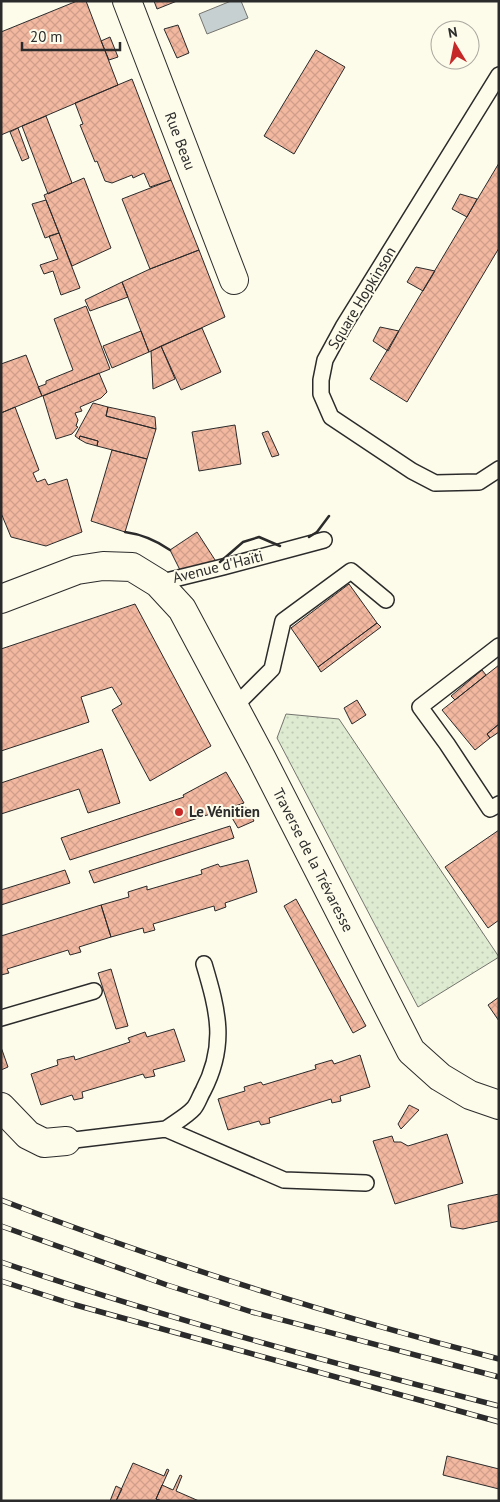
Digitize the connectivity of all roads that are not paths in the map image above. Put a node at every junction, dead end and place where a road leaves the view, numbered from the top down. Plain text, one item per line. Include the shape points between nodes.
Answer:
1 (127, 1) edge
2 (499, 75) edge
3 (234, 280) dead end
4 (499, 469) edge
5 (324, 540) dead end
6 (158, 583) junction
7 (4, 591) edge
8 (386, 600) dead end
9 (499, 646) edge
10 (234, 707) junction
11 (499, 804) edge
12 (204, 964) dead end
13 (94, 991) dead end
14 (1, 1018) edge
15 (499, 1105) edge
16 (1, 1107) edge
17 (166, 1129) junction
18 (66, 1142) joint
19 (366, 1183) dead end

1 - 3 street, Rue Beau
2 - 4 lane, Square Hopkinson via 343,327 325,360 321,387 331,417 435,483 479,482
5 - 6 lane, Avenue d'Haïti
6 - 7 street, Avenue d'Haïti via 132,567 103,566
6 - 10 street, Traverse de la Trévaresse via 182,609
8 - 10 lane via 351,571 283,621 272,669
9 - 11 lane via 420,707 490,809
10 - 15 street, Traverse de la Trévaresse via 411,1051 440,1077 470,1095
12 - 17 lane via 219,1033 216,1056 211,1076 194,1108
13 - 14 lane
16 - 18 street via 28,1136 44,1143
17 - 18 lane
17 - 19 lane via 284,1180

